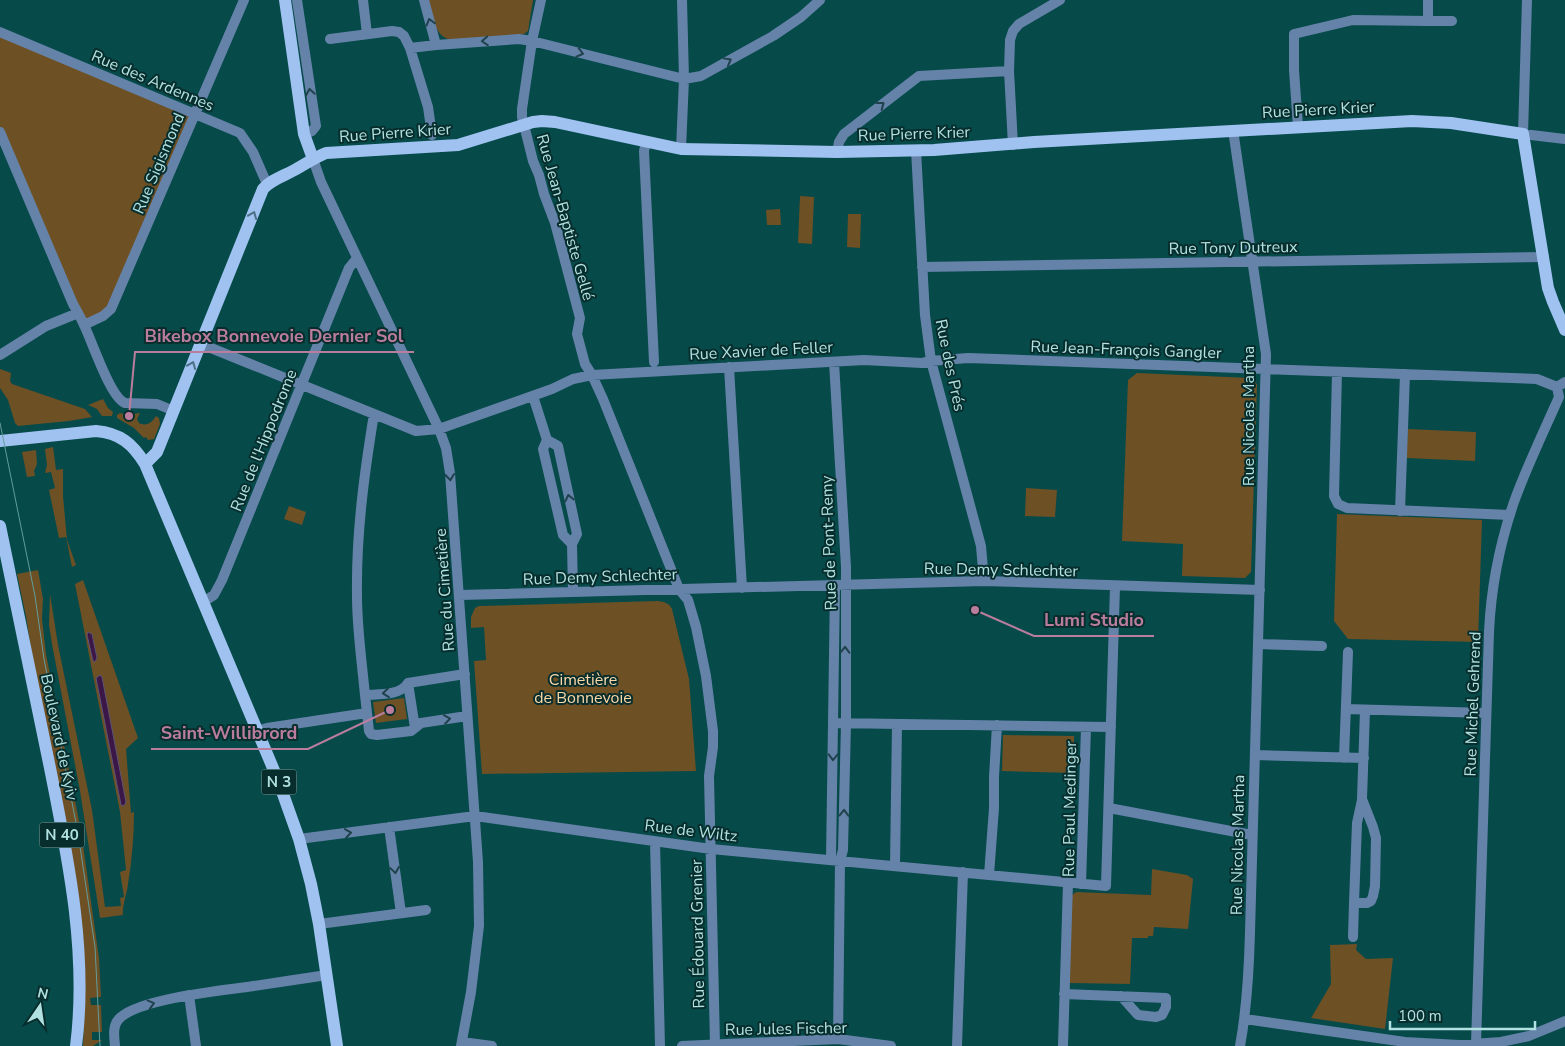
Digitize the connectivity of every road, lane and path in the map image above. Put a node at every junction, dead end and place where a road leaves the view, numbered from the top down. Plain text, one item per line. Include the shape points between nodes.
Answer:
1 (244, 0) edge
2 (285, 0) edge
3 (297, 0) edge
4 (363, 0) edge
5 (424, 0) edge
6 (541, 0) edge
7 (682, 0) edge
8 (820, 0) edge
9 (1060, 0) edge
10 (1428, 0) edge
11 (1527, 0) edge
12 (0, 20) edge
13 (1428, 21) junction
14 (1452, 21) dead end
15 (0, 32) edge
16 (367, 34) junction
17 (330, 38) dead end
18 (532, 41) junction
19 (436, 45) junction
20 (410, 48) junction
21 (1009, 71) junction
22 (684, 79) junction
23 (195, 114) junction
24 (524, 124) junction
25 (1298, 127) junction
26 (1233, 130) junction
27 (0, 132) edge
28 (304, 134) junction
29 (1523, 134) junction
30 (432, 135) dead end
31 (1565, 139) edge
32 (646, 142) junction
33 (1013, 145) junction
34 (681, 149) junction
35 (916, 150) junction
36 (837, 152) junction
37 (312, 159) junction
38 (267, 184) junction
39 (1544, 257) junction
40 (357, 258) junction
41 (1252, 262) junction
42 (922, 267) junction
43 (78, 313) junction
44 (84, 325) junction
45 (1565, 330) edge
46 (201, 344) junction
47 (0, 355) edge
48 (932, 361) junction
49 (654, 362) dead end
50 (834, 362) junction
51 (728, 366) junction
52 (1266, 369) junction
53 (1338, 372) junction
54 (1405, 374) junction
55 (592, 375) junction
56 (1561, 384) edge
57 (301, 385) junction
58 (534, 396) junction
59 (174, 411) junction
60 (374, 414) junction
61 (439, 430) junction
62 (548, 440) junction
63 (0, 441) edge
64 (145, 464) junction
65 (1400, 511) junction
66 (1510, 515) junction
67 (0, 526) edge
68 (572, 544) junction
69 (984, 582) junction
70 (835, 586) junction
71 (846, 586) junction
72 (1115, 586) junction
73 (742, 588) junction
74 (679, 589) junction
75 (1260, 590) junction
76 (573, 592) junction
77 (460, 595) junction
78 (203, 602) junction
79 (1258, 644) junction
80 (1322, 646) dead end
81 (1348, 652) dead end
82 (465, 674) junction
83 (408, 683) junction
84 (365, 695) junction
85 (1346, 709) junction
86 (1365, 710) junction
87 (366, 713) junction
88 (1486, 714) junction
89 (467, 716) junction
90 (834, 722) junction
91 (846, 723) junction
92 (897, 724) junction
93 (997, 725) junction
94 (1086, 727) junction
95 (1111, 727) junction
96 (415, 728) junction
97 (257, 731) junction
98 (1255, 755) junction
99 (1344, 758) junction
100 (1364, 758) junction
101 (1362, 799) junction
102 (1108, 808) junction
103 (475, 816) junction
104 (389, 827) junction
105 (1252, 835) junction
106 (299, 839) junction
107 (655, 842) junction
108 (711, 849) junction
109 (835, 861) junction
110 (895, 866) junction
111 (963, 872) junction
112 (988, 875) junction
113 (1068, 883) junction
114 (1081, 884) junction
115 (1354, 903) junction
116 (426, 910) dead end
117 (401, 913) junction
118 (319, 924) junction
119 (1353, 937) dead end
120 (327, 975) junction
121 (1064, 994) junction
122 (189, 995) junction
123 (1121, 996) dead end
124 (1245, 1019) junction
125 (1565, 1020) edge
126 (838, 1039) junction
127 (461, 1044) edge
128 (1476, 1044) junction
129 (715, 1045) junction
130 (76, 1046) edge
131 (115, 1046) edge
132 (196, 1046) edge
133 (337, 1046) edge
134 (492, 1046) edge
135 (660, 1046) edge
136 (682, 1046) edge
137 (891, 1046) edge
138 (957, 1046) edge
139 (1063, 1046) edge
140 (1240, 1046) edge

1 - 23 street, Rue Sigismond
2 - 28 main road
28 -> 3 street via 316,126
4 - 16 street
19 -> 5 street
6 - 18 street, Rue Jean-Baptiste Gellé
7 - 22 street
22 -> 8 street via 701,76 773,36
9 - 21 street via 1019,24 1013,31
10 - 13 street
11 - 29 street
12 - 15 street
13 - 14 street
13 - 25 street via 1353,20 1294,34
15 - 23 street, Rue des Ardennes
16 - 17 street
16 - 20 street via 399,32
18 -> 19 street via 519,39
18 -> 22 street
18 - 24 street, Rue Jean-Baptiste Gellé via 522,109
19 - 20 street
20 - 30 street via 428,107
21 - 33 street
36 -> 21 street via 844,134 919,76
22 - 34 street
23 - 38 street, Rue des Ardennes via 240,133 253,152
23 - 44 street, Rue Sigismond via 111,309
24 - 32 main road, Rue Pierre Krier via 555,122
24 - 37 main road, Rue Pierre Krier via 458,145 333,152
24 - 55 street, Rue Jean-Baptiste Gellé via 555,223 580,318 577,334 585,364
25 - 26 main road, Rue Pierre Krier
25 - 29 main road, Rue Pierre Krier via 1412,121 1451,123
26 - 33 main road, Rue Pierre Krier
26 - 41 street, Rue Nicolas Martha
27 - 43 street
28 - 37 main road
29 - 31 street
29 - 39 main road
32 - 34 main road, Rue Pierre Krier
32 - 49 street
33 - 35 main road, Rue Pierre Krier
34 - 36 main road, Rue Pierre Krier
35 - 36 main road, Rue Pierre Krier
35 - 42 street, Rue des Prés
37 - 38 main road, Rue Pierre Krier
37 - 40 street, Rue du Cimetière
46 -> 38 main road
39 - 41 street, Rue Tony Dutreux
39 - 45 main road via 1550,295
40 - 57 street, Rue de l'Hippodrome via 349,268
40 - 61 street, Rue du Cimetière
41 - 42 street, Rue Tony Dutreux
41 - 52 street, Rue Nicolas Martha
42 - 48 street, Rue des Prés
43 - 44 street
43 - 47 street via 46,326
44 - 59 street via 120,401 157,404
46 - 57 street, Rue Xavier de Feller
59 -> 46 main road
48 - 50 street, Rue Xavier de Feller
48 - 52 street, Rue Jean-François Gangler via 968,358
48 - 69 street, Rue des Prés via 981,546
50 - 51 street, Rue Xavier de Feller
50 - 71 street, Rue de Pont-Remy
51 - 55 street, Rue Xavier de Feller
51 - 73 street
52 - 53 street, Rue Jean-François Gangler
52 - 75 street, Rue Nicolas Martha
53 - 54 street, Rue Jean-François Gangler
53 - 65 street via 1334,496 1338,504 1347,508
54 - 56 street, Rue Jean-François Gangler via 1537,379
54 - 65 street
55 - 58 street, Rue Xavier de Feller via 573,379
55 - 74 street, Rue Jean-Baptiste Gellé
56 - 66 street, Rue Michel Gehrend
57 - 60 street, Rue Xavier de Feller
57 - 78 street, Rue de l'Hippodrome via 222,580 214,595
58 - 61 street, Rue Xavier de Feller
58 - 62 street
59 - 64 main road via 157,452
60 - 61 street, Rue Xavier de Feller via 416,431
60 - 84 street via 364,478 358,552 357,598
61 -> 77 street, Rue du Cimetière via 450,473
62 - 68 street via 543,449 563,535
68 -> 62 street via 577,534 558,446
63 - 64 main road, N 3 via 105,432 133,446
64 - 78 main road, N 3
65 - 66 street
66 - 88 street, Rue Michel Gehrend via 1496,568 1489,616
67 - 130 main road, Boulevard de Kyiv / N 40 via 56,796 72,892 80,976
68 - 76 street
69 - 71 street, Rue Demy Schlechter
69 - 72 street, Rue Demy Schlechter
70 - 71 street, Rue Demy Schlechter
70 - 73 street, Rue Demy Schlechter
70 - 90 street, Rue de Pont-Remy
91 -> 71 street, Rue de Pont-Remy
72 - 75 street, Rue Demy Schlechter
72 - 95 street, Rue Paul Medinger
73 - 74 street, Rue Demy Schlechter
74 - 76 street, Rue Demy Schlechter
74 - 108 street, Rue Édouard Grenier via 688,600 696,627 713,731 708,776
75 - 79 street, Rue Nicolas Martha
76 - 77 street, Rue Demy Schlechter
77 - 82 street, Rue du Cimetière
78 - 97 main road, N 3
79 - 80 street
79 - 98 street, Rue Nicolas Martha
81 - 85 street
82 - 83 street
82 - 89 street, Rue du Cimetière
83 -> 84 street via 400,692
83 - 96 street
84 - 87 street
85 - 86 street
85 - 99 street
86 - 88 street
86 - 100 street
87 - 96 street via 369,732 374,735
87 - 97 street
88 - 128 street, Rue Michel Gehrend
96 -> 89 street via 421,723
89 - 103 street, Rue du Cimetière
90 - 91 street
90 -> 109 street, Rue de Pont-Remy
91 - 92 street
109 -> 91 street, Rue de Pont-Remy via 843,850
92 - 93 street
92 - 110 street
93 - 94 street
93 - 112 street
94 - 95 street, Rue Paul Medinger
94 - 114 street, Rue Paul Medinger
95 - 102 street, Rue Paul Medinger
97 - 106 main road, N 3
98 - 99 street
98 - 105 street, Rue Nicolas Martha
99 - 100 street
100 - 101 street
101 - 115 street
101 - 115 street via 1376,838 1375,886 1371,901
102 - 105 street
102 - 114 street, Rue Paul Medinger via 1106,886
103 - 104 street, Rue de Wiltz
103 - 107 street, Rue de Wiltz
103 - 127 street, Rue du Cimetière via 479,926
106 -> 104 street, Rue de Wiltz
104 -> 117 street
105 - 124 street, Rue Nicolas Martha
106 - 118 main road, N 3
107 - 108 street, Rue de Wiltz
107 - 135 street
108 - 109 street, Rue de Wiltz
108 - 129 street, Rue Édouard Grenier
109 - 110 street, Rue de Wiltz
109 - 126 street, Rue de Pont-Remy
110 - 111 street, Rue de Wiltz
111 - 112 street, Rue de Wiltz
111 - 138 street
112 - 113 street, Rue de Wiltz
113 - 114 street, Rue de Wiltz
113 - 121 street
115 - 119 street
116 - 117 street
117 - 118 street
118 - 120 main road, N 3
120 - 122 street
120 - 133 main road, N 3
121 - 123 street
121 - 139 street
131 -> 122 street via 114,1030 120,1017 147,1005
122 - 132 street
124 - 128 street via 1405,1042
124 - 140 street, Rue Nicolas Martha
125 - 128 street via 1529,1036
126 - 129 street, Rue Jules Fischer
126 - 137 street, Rue Jules Fischer
127 - 134 street
129 - 136 street, Rue Jules Fischer

